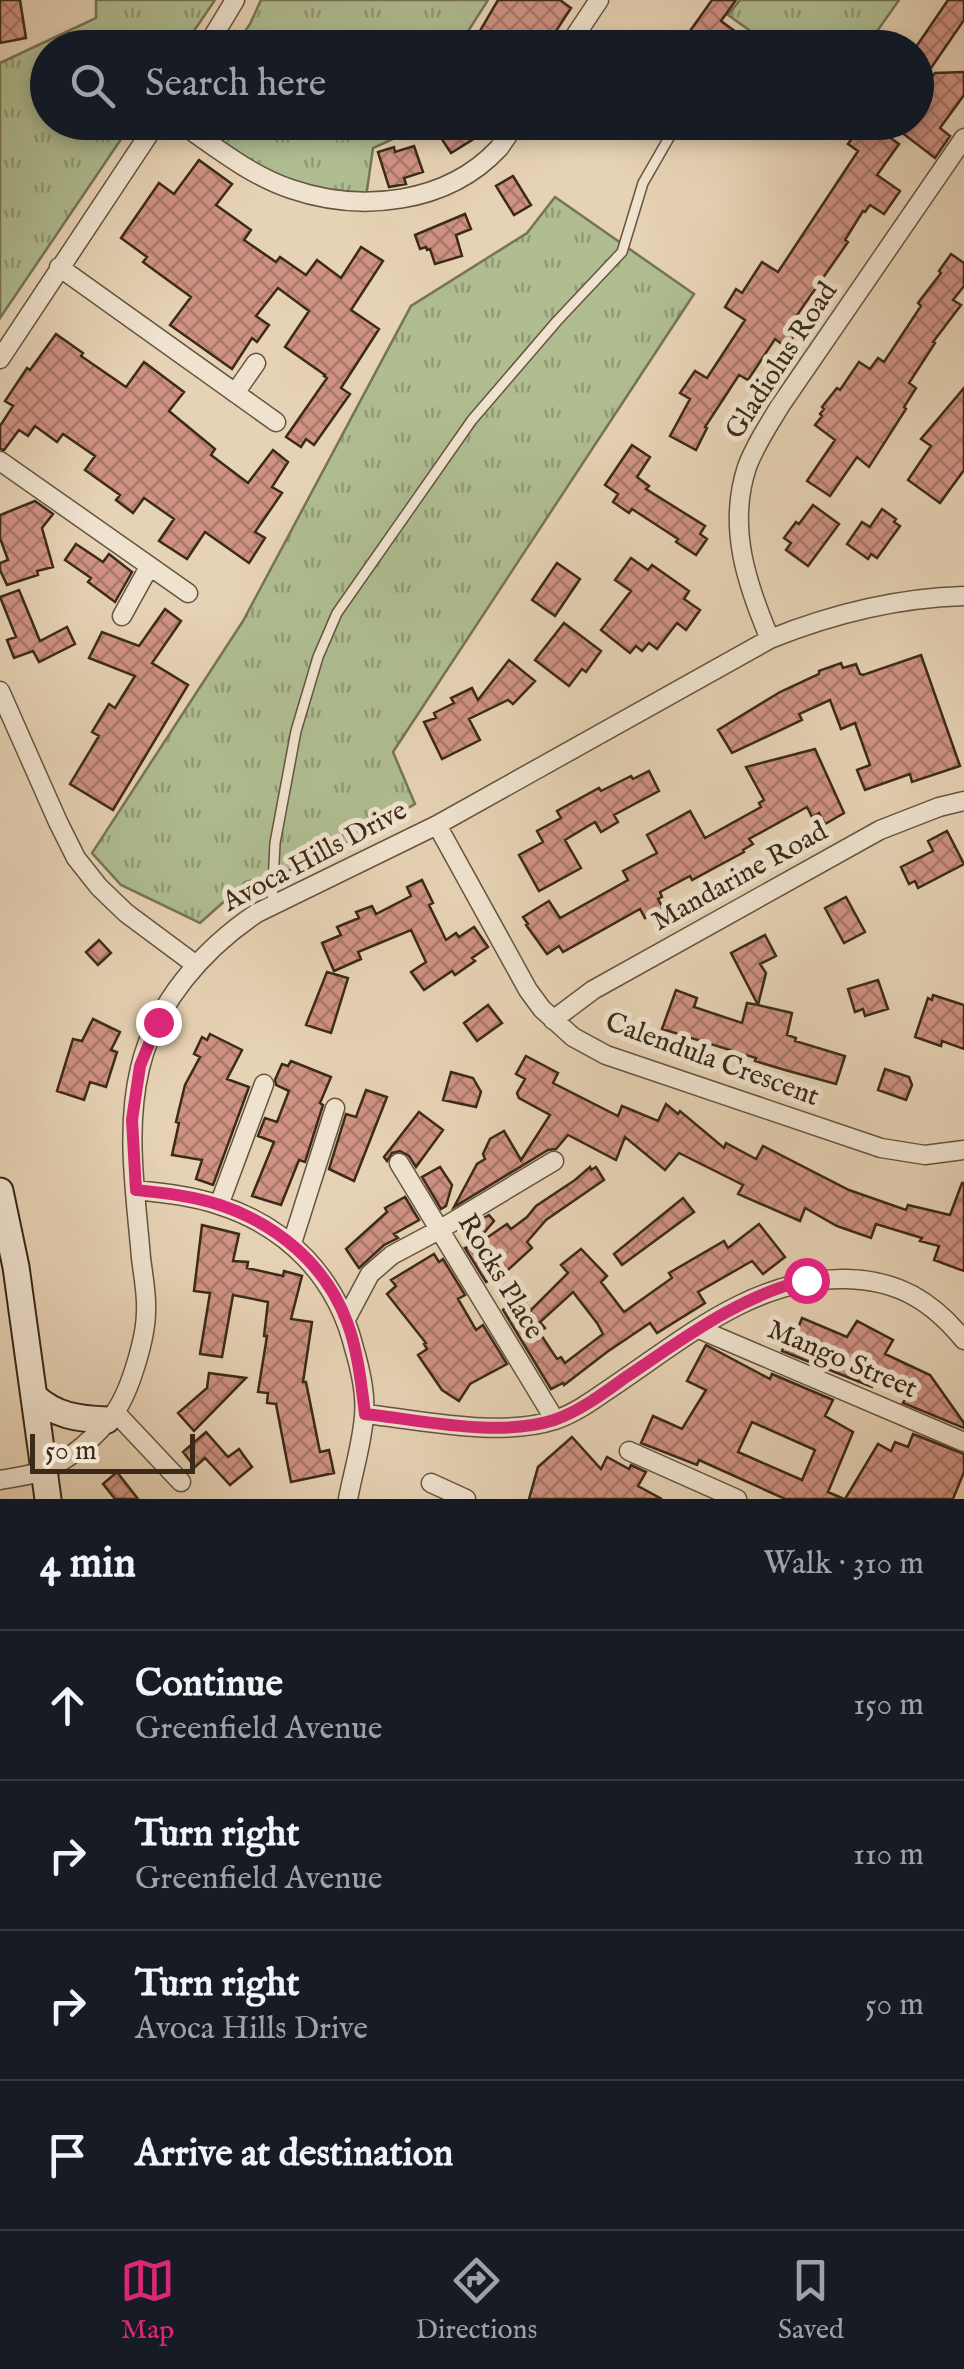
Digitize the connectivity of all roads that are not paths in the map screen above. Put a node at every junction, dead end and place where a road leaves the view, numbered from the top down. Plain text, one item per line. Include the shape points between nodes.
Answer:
1 (235, 0) edge
2 (600, 0) edge
3 (217, 30) edge
4 (579, 30) edge
5 (964, 138) edge
6 (145, 140) edge
7 (206, 140) edge
8 (504, 140) edge
9 (666, 140) edge
10 (59, 267) junction
11 (0, 359) edge
12 (256, 363) dead end
13 (234, 393) junction
14 (276, 422) dead end
15 (0, 460) edge
16 (148, 567) junction
17 (188, 593) dead end
18 (964, 596) edge
19 (122, 616) dead end
20 (770, 639) junction
21 (0, 691) edge
22 (964, 801) edge
23 (436, 825) junction
24 (272, 906) junction
25 (196, 965) junction
26 (552, 1020) junction
27 (264, 1084) dead end
28 (336, 1108) dead end
29 (964, 1150) edge
30 (554, 1160) dead end
31 (399, 1164) dead end
32 (0, 1190) edge
33 (136, 1190) junction
34 (219, 1205) junction
35 (438, 1230) junction
36 (292, 1243) junction
37 (346, 1319) junction
38 (699, 1328) junction
39 (964, 1340) edge
40 (34, 1396) junction
41 (365, 1414) junction
42 (111, 1416) junction
43 (555, 1420) junction
44 (964, 1442) edge
45 (629, 1451) dead end
46 (43, 1471) junction
47 (0, 1480) edge
48 (181, 1482) dead end
49 (431, 1483) dead end
50 (714, 1494) edge
51 (48, 1499) edge
52 (348, 1499) edge
53 (466, 1499) edge
54 (736, 1499) edge

1 - 3 street
2 - 4 street
5 - 20 street, Gladiolus Road via 780,406 747,467 738,519 742,557
6 - 10 street
7 - 8 street via 289,188 365,201 434,191 461,178
9 - 24 lane via 643,184 622,252 472,420 337,613 296,731 275,843
10 - 11 street
10 - 13 street
12 - 13 street
13 - 14 street
15 - 16 street
16 - 17 street
16 - 19 street
18 - 20 street, Avoca Hills Drive via 896,602
20 - 23 street, Avoca Hills Drive
21 - 25 street via 76,858 126,913
22 - 26 street, Mandarine Road via 880,830 593,990
23 - 24 street, Avoca Hills Drive
23 - 26 street, Calendula Crescent via 528,990
24 - 25 street, Avoca Hills Drive via 231,931
25 - 33 street, Avoca Hills Drive via 158,1022 140,1066 132,1120
26 - 29 street, Calendula Crescent via 606,1055 881,1148 926,1155
27 - 34 street
28 - 36 street
30 - 35 street
31 - 35 street, Rocks Place
32 - 40 main road
33 - 34 street
33 - 42 street, Avoca Hills Drive via 146,1313 136,1366
34 - 36 street
35 - 37 street via 380,1264
35 - 43 street, Rocks Place
36 - 37 street
37 - 41 street
38 - 39 street via 786,1285 856,1279 925,1301
38 - 43 street
38 - 44 street, Mango Street
40 - 42 main road via 76,1418
40 - 46 main road
41 - 43 street via 498,1428
41 - 52 street
42 - 46 street, Avoca Hills Drive
42 - 48 street
45 - 50 street
46 - 47 street, Avoca Hills Drive
46 - 51 main road
49 - 53 street
50 - 54 street

